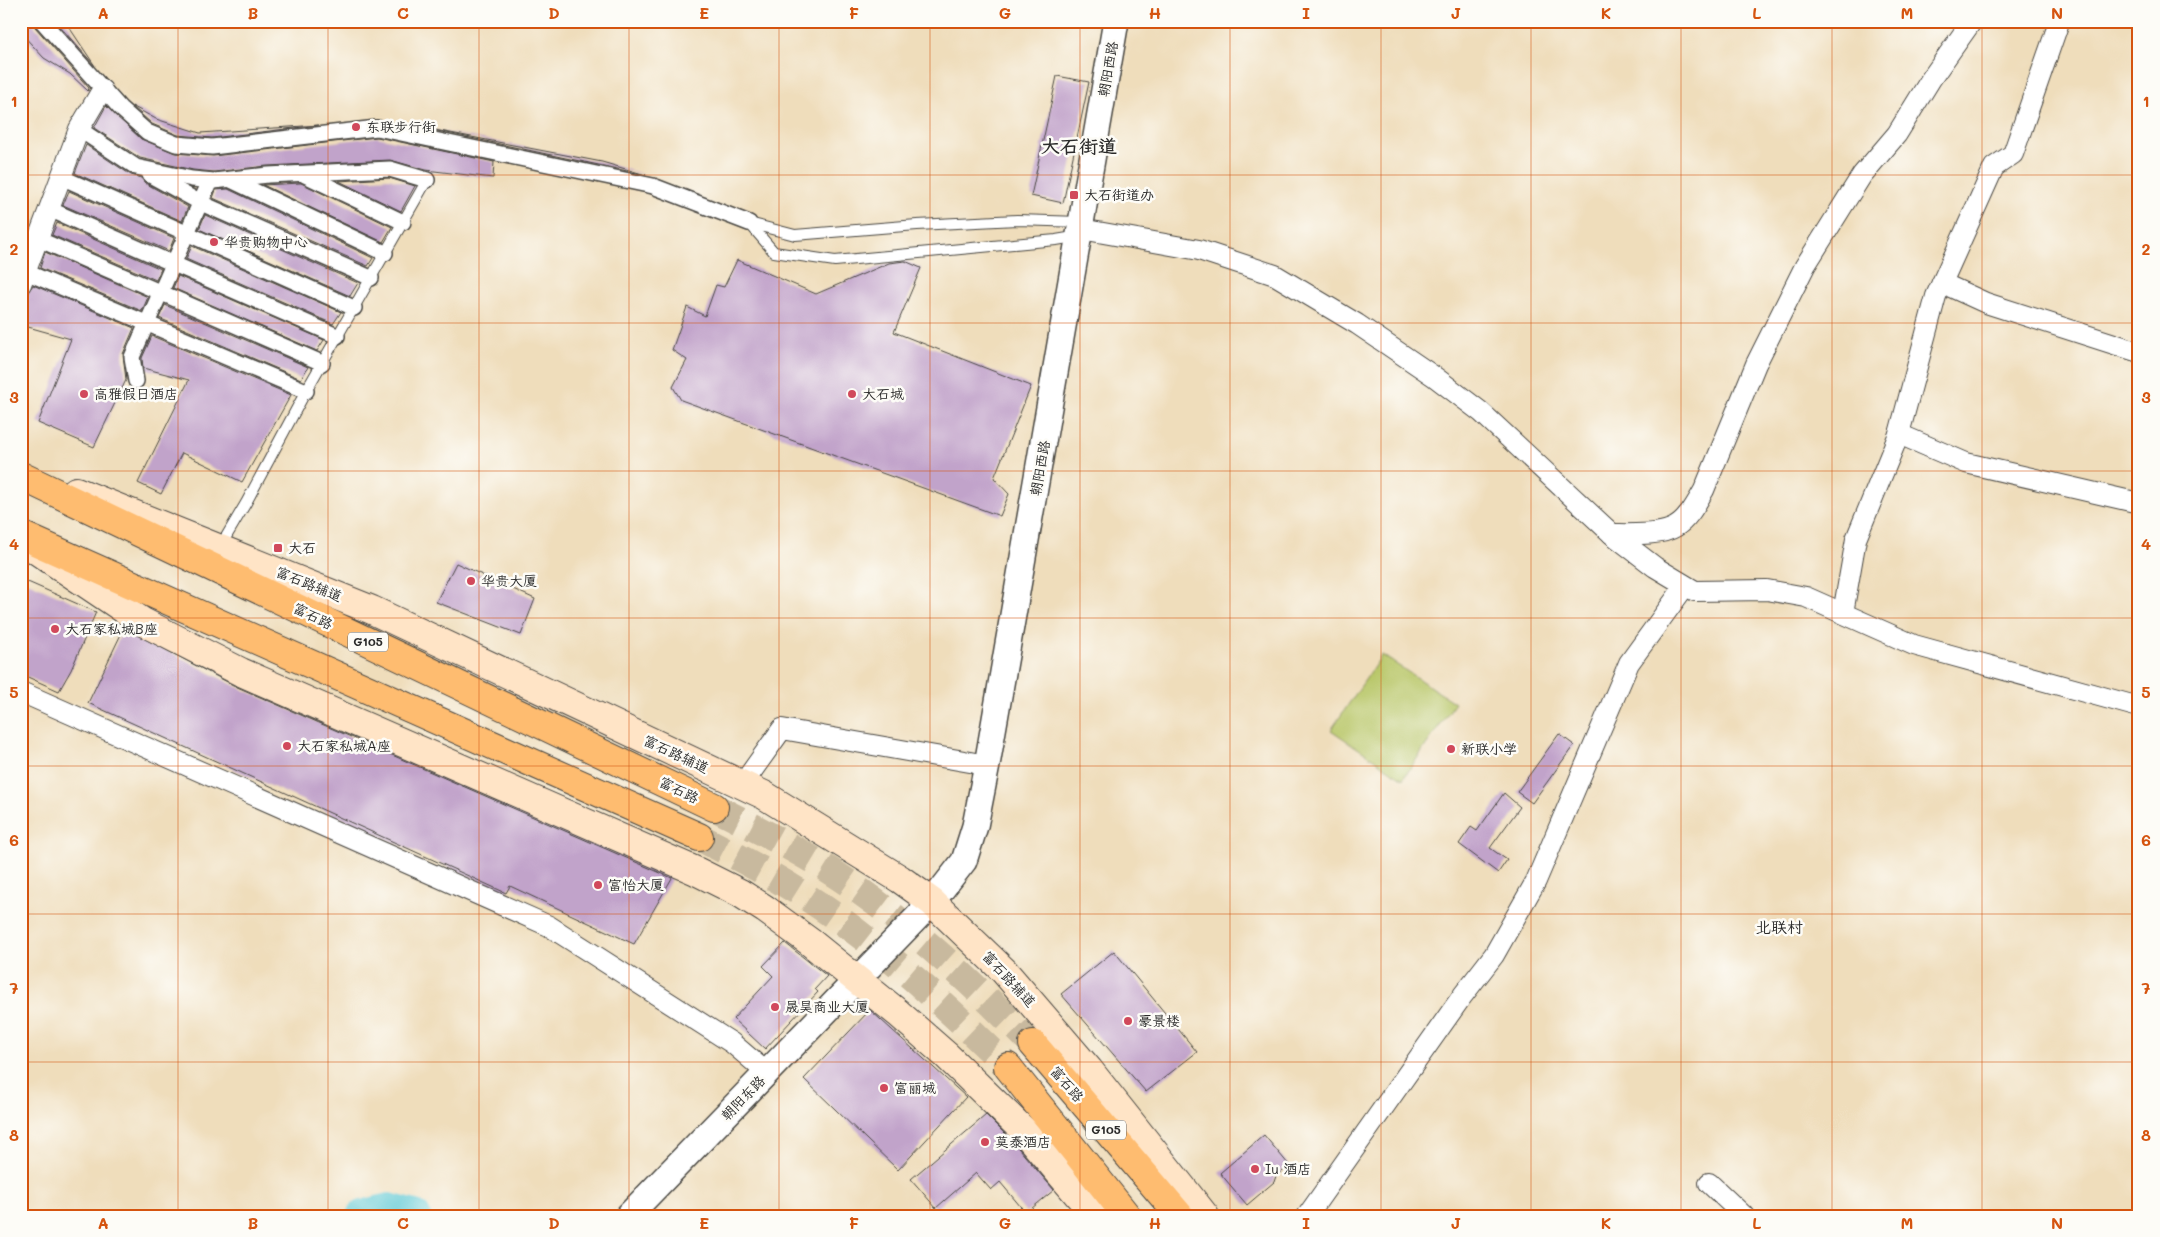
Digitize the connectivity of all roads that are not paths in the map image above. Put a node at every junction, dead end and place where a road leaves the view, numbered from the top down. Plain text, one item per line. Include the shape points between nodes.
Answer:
1 (42, 21) edge
2 (1116, 21) edge
3 (1972, 21) edge
4 (2058, 25) dead end
5 (102, 90) junction
6 (79, 129) junction
7 (136, 167) junction
8 (303, 174) junction
9 (61, 177) junction
10 (210, 180) junction
11 (231, 180) junction
12 (427, 180) joint
13 (201, 202) junction
14 (49, 208) junction
15 (403, 222) junction
16 (749, 223) junction
17 (1081, 226) junction
18 (187, 233) junction
19 (38, 239) junction
20 (385, 253) junction
21 (173, 264) junction
22 (24, 278) edge
23 (371, 278) junction
24 (1942, 283) junction
25 (160, 292) junction
26 (354, 308) junction
27 (147, 323) junction
28 (337, 336) junction
29 (2139, 352) edge
30 (322, 362) junction
31 (136, 381) dead end
32 (306, 390) junction
33 (1899, 434) junction
34 (21, 476) edge
35 (2139, 503) edge
36 (1612, 534) junction
37 (21, 535) edge
38 (21, 540) edge
39 (220, 548) junction
40 (1685, 586) junction
41 (1842, 613) junction
42 (21, 692) edge
43 (2139, 708) edge
44 (987, 765) junction
45 (742, 784) junction
46 (714, 807) tunnel mouth
47 (699, 837) tunnel mouth
48 (932, 902) junction
49 (857, 980) junction
50 (1033, 1044) tunnel mouth
51 (1008, 1068) tunnel mouth
52 (768, 1073) junction
53 (1708, 1183) dead end
54 (628, 1216) edge
55 (1096, 1216) edge
56 (1127, 1216) edge
57 (1180, 1216) edge
58 (1205, 1216) edge
59 (1307, 1216) edge
60 (1744, 1216) edge

1 - 5 street
2 - 17 street, 朝阳西路
3 - 36 street via 1897,134 1862,175 1805,266 1756,364 1695,505 1675,527 1646,533
4 - 24 street via 2012,154 1994,167
5 - 6 street
5 - 16 street via 147,132 176,144 212,147 377,128 653,186
6 - 7 street
6 - 9 street
7 - 10 street
7 - 13 street
8 - 11 street
8 - 12 street via 390,170
8 - 15 street
9 - 14 street
9 - 18 street
10 - 11 street
10 - 13 street
11 - 20 street
12 - 15 lane
13 - 18 street
13 - 23 street
14 - 19 street
14 - 21 street
15 - 20 lane
16 - 17 lane via 795,234 1007,221
16 - 17 lane via 774,252 835,261 1056,240 1074,237
17 - 36 street via 1199,250 1275,275 1357,324 1481,412
17 - 44 street, 朝阳西路
18 - 21 street
18 - 26 street
19 - 22 street
19 - 25 street
20 - 23 lane
21 - 25 street
21 - 28 street
22 - 27 street
23 - 26 lane
24 - 29 street via 1986,303
24 - 33 street
25 - 27 street
25 - 30 street
26 - 28 lane
27 - 31 street via 132,357
27 - 32 street
28 - 30 lane
30 - 32 lane
32 - 39 lane
33 - 35 street via 1966,463
33 - 41 street via 1856,539
34 - 39 main road, 富石路辅道 via 89,495
34 - 46 highway, 富石路 / G105
36 - 40 street
37 - 47 highway
38 - 49 main road via 143,622 241,672 740,893
39 - 45 main road, 富石路辅道 via 372,610
40 - 41 street via 1695,592 1767,590 1806,598
40 - 59 street via 1629,663 1536,881 1494,955
41 - 43 street via 1914,645
42 - 52 street via 549,926 732,1043
44 - 45 street via 782,729
44 - 48 street, 朝阳西路 via 975,826 964,861
45 - 48 main road, 富石路辅道 via 819,827
48 - 49 street, 朝阳东路
48 - 58 main road, 富石路辅道 via 1004,970 1089,1070
49 - 52 street, 朝阳东路
49 - 55 main road via 947,1056 1024,1131
50 - 57 highway, 富石路 / G105
51 - 56 highway, G105
52 - 54 street, 朝阳东路
53 - 60 street

